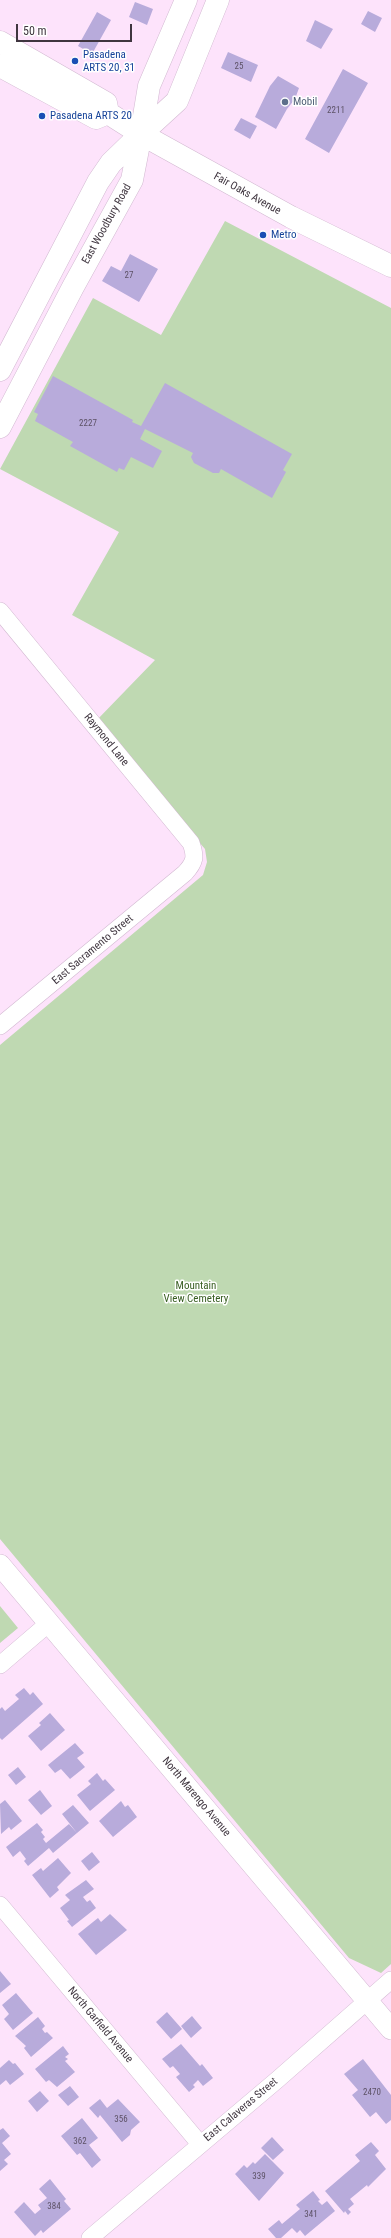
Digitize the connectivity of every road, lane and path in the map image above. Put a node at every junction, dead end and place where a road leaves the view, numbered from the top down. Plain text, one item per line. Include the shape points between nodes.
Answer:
1 (186, 0) edge
2 (218, 0) edge
3 (0, 42) edge
4 (0, 66) edge
5 (108, 113) junction
6 (141, 134) junction
7 (391, 266) edge
8 (0, 370) edge
9 (0, 427) edge
10 (0, 611) edge
11 (185, 873) joint
12 (0, 1026) edge
13 (0, 1565) edge
14 (49, 1623) junction
15 (0, 1665) edge
16 (0, 1906) edge
17 (391, 1980) edge
18 (367, 2000) junction
19 (391, 2029) edge
20 (200, 2144) junction
21 (90, 2238) edge

1 - 6 main road, East Woodbury Road via 149,86
2 - 6 main road via 177,101
3 - 5 main road, Fair Oaks Avenue via 106,103
4 - 5 main road via 96,118
5 - 6 main road, Fair Oaks Avenue
6 - 7 main road, Fair Oaks Avenue via 290,217
6 - 8 main road via 111,163 98,182
6 - 9 main road, East Woodbury Road via 132,180
10 - 11 street, Raymond Lane via 191,843 195,856
11 - 12 street, East Sacramento Street
13 - 14 street, North Marengo Avenue
14 - 15 street
14 - 18 street, North Marengo Avenue
16 - 20 street, North Garfield Avenue
17 - 18 street, East Calaveras Street
18 - 19 street, North Marengo Avenue
18 - 20 street, East Calaveras Street
20 - 21 street, East Calaveras Street

